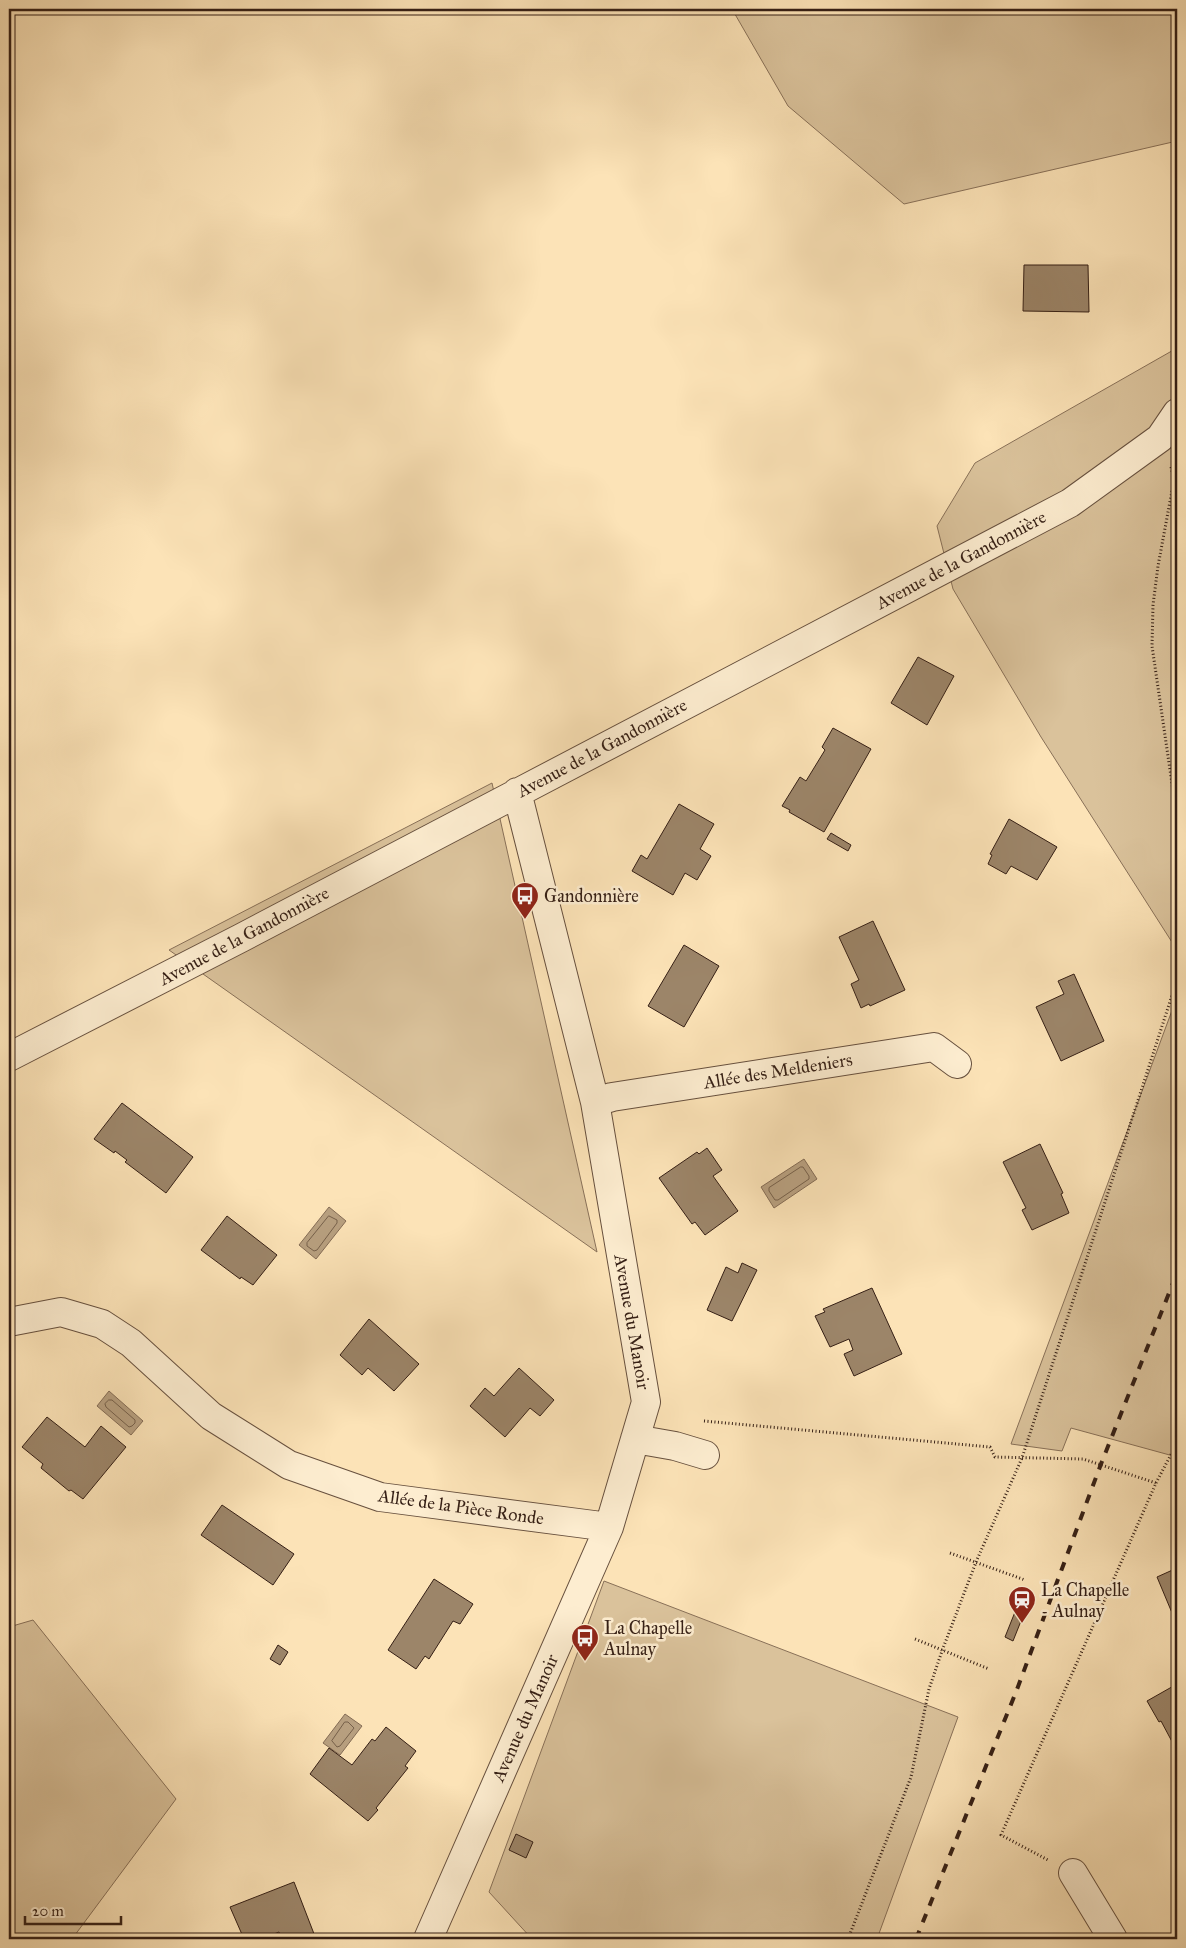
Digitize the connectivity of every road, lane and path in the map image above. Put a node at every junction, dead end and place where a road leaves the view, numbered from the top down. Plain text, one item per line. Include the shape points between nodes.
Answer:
1 (1170, 423) edge
2 (517, 792) junction
3 (1177, 818) edge
4 (1177, 980) edge
5 (9, 1058) edge
6 (957, 1064) dead end
7 (595, 1102) junction
8 (9, 1322) edge
9 (696, 1420) dead end
10 (635, 1440) junction
11 (1177, 1443) edge
12 (705, 1454) dead end
13 (1022, 1458) junction
14 (1156, 1483) junction
15 (609, 1527) junction
16 (950, 1553) dead end
17 (976, 1562) junction
18 (1025, 1580) dead end
19 (915, 1639) dead end
20 (942, 1651) junction
21 (989, 1669) dead end
22 (1073, 1873) joint
23 (428, 1939) edge
24 (848, 1939) edge
25 (1113, 1939) edge

1 - 2 street, Avenue de la Gandonnière via 1160,438 1070,503
1 - 3 path via 1174,480 1158,566 1152,646
2 - 5 street, Avenue de la Gandonnière
2 - 7 street, Avenue du Manoir
4 - 13 path
6 - 7 street, Allée des Meldeniers via 934,1047
7 - 10 street, Avenue du Manoir via 646,1402
8 - 15 street, Allée de la Pièce Ronde via 62,1312 102,1324 131,1343 211,1416 289,1465 380,1497
9 - 13 path via 990,1447 995,1457
10 - 12 street
10 - 15 street, Avenue du Manoir
11 - 14 path
13 - 14 path via 1083,1459
13 - 17 path
14 - 22 path via 1001,1835
15 - 23 street, Avenue du Manoir
16 - 17 path
17 - 18 path
17 - 20 path
19 - 20 path
20 - 21 path
20 - 24 path via 929,1689 912,1777
22 - 25 street

